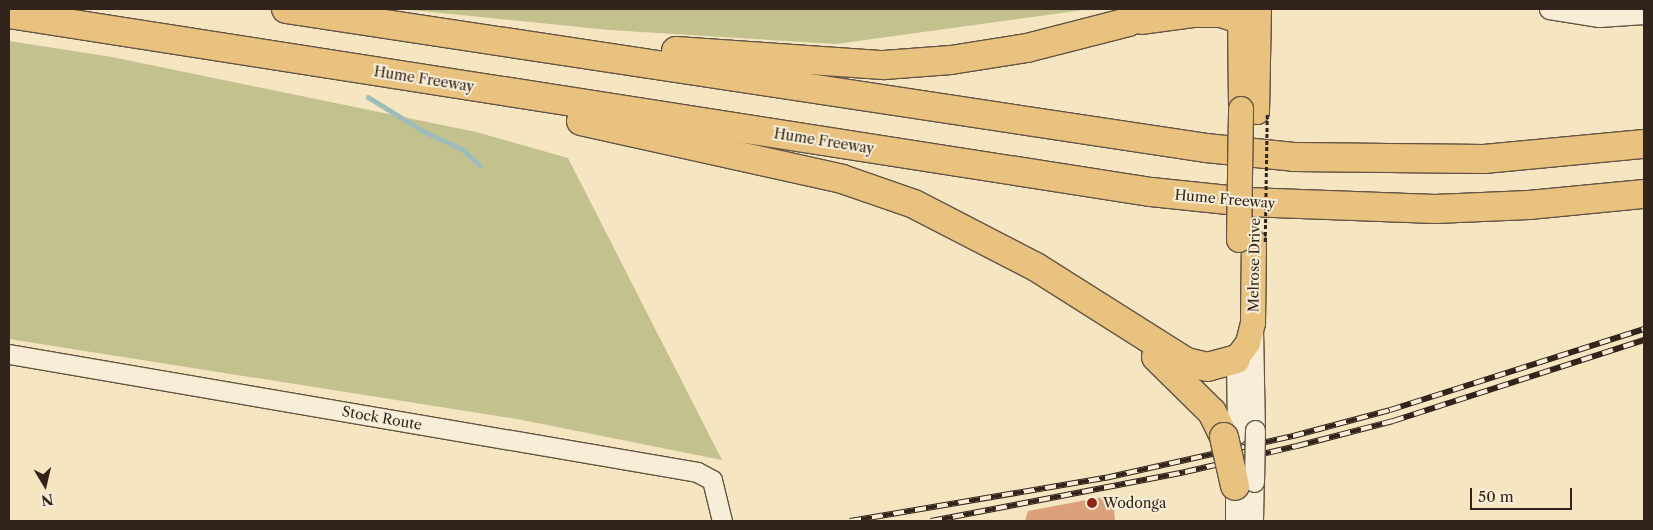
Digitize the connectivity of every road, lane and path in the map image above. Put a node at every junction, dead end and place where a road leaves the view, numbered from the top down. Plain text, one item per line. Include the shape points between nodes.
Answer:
1 (286, 9) edge
2 (1160, 9) edge
3 (1549, 9) edge
4 (1246, 12) edge
5 (9, 14) edge
6 (1644, 14) edge
7 (1128, 22) junction
8 (235, 49) junction
9 (580, 53) junction
10 (1255, 111) junction
11 (1644, 144) edge
12 (1644, 194) edge
13 (1252, 241) junction
14 (1098, 308) junction
15 (1253, 323) junction
16 (9, 354) edge
17 (1236, 359) junction
18 (1230, 436) junction
19 (1245, 484) junction
20 (722, 521) edge
21 (1235, 521) edge
22 (1253, 521) edge

1 - 9 highway
2 - 7 highway
3 - 6 street via 1599,17
4 - 7 highway via 1193,13
4 - 10 main road, Melrose Drive
4 - 10 main road, Melrose Drive via 1258,50
5 - 8 highway, Hume Freeway
7 - 9 highway via 1027,48 884,65 623,47
8 - 12 highway, Hume Freeway via 1160,193 1345,207 1435,209 1529,205
8 - 14 highway via 667,138 842,179 914,204 975,234 1036,267
9 - 11 highway via 1106,135 1294,157 1484,159
10 - 13 main road, Melrose Drive, bridge
10 - 13 path, bridge
13 - 15 main road, Melrose Drive
13 - 17 main road, Melrose Drive
14 - 17 highway via 1191,364 1211,367
14 - 18 highway via 1191,389
15 - 17 main road via 1248,343
15 - 19 street, Melrose Drive, bridge via 1255,430
16 - 20 street, Stock Route via 697,472 712,480
17 - 18 street, Melrose Drive
18 - 19 highway, bridge
19 - 21 street, Melrose Drive
19 - 22 street, Melrose Drive

